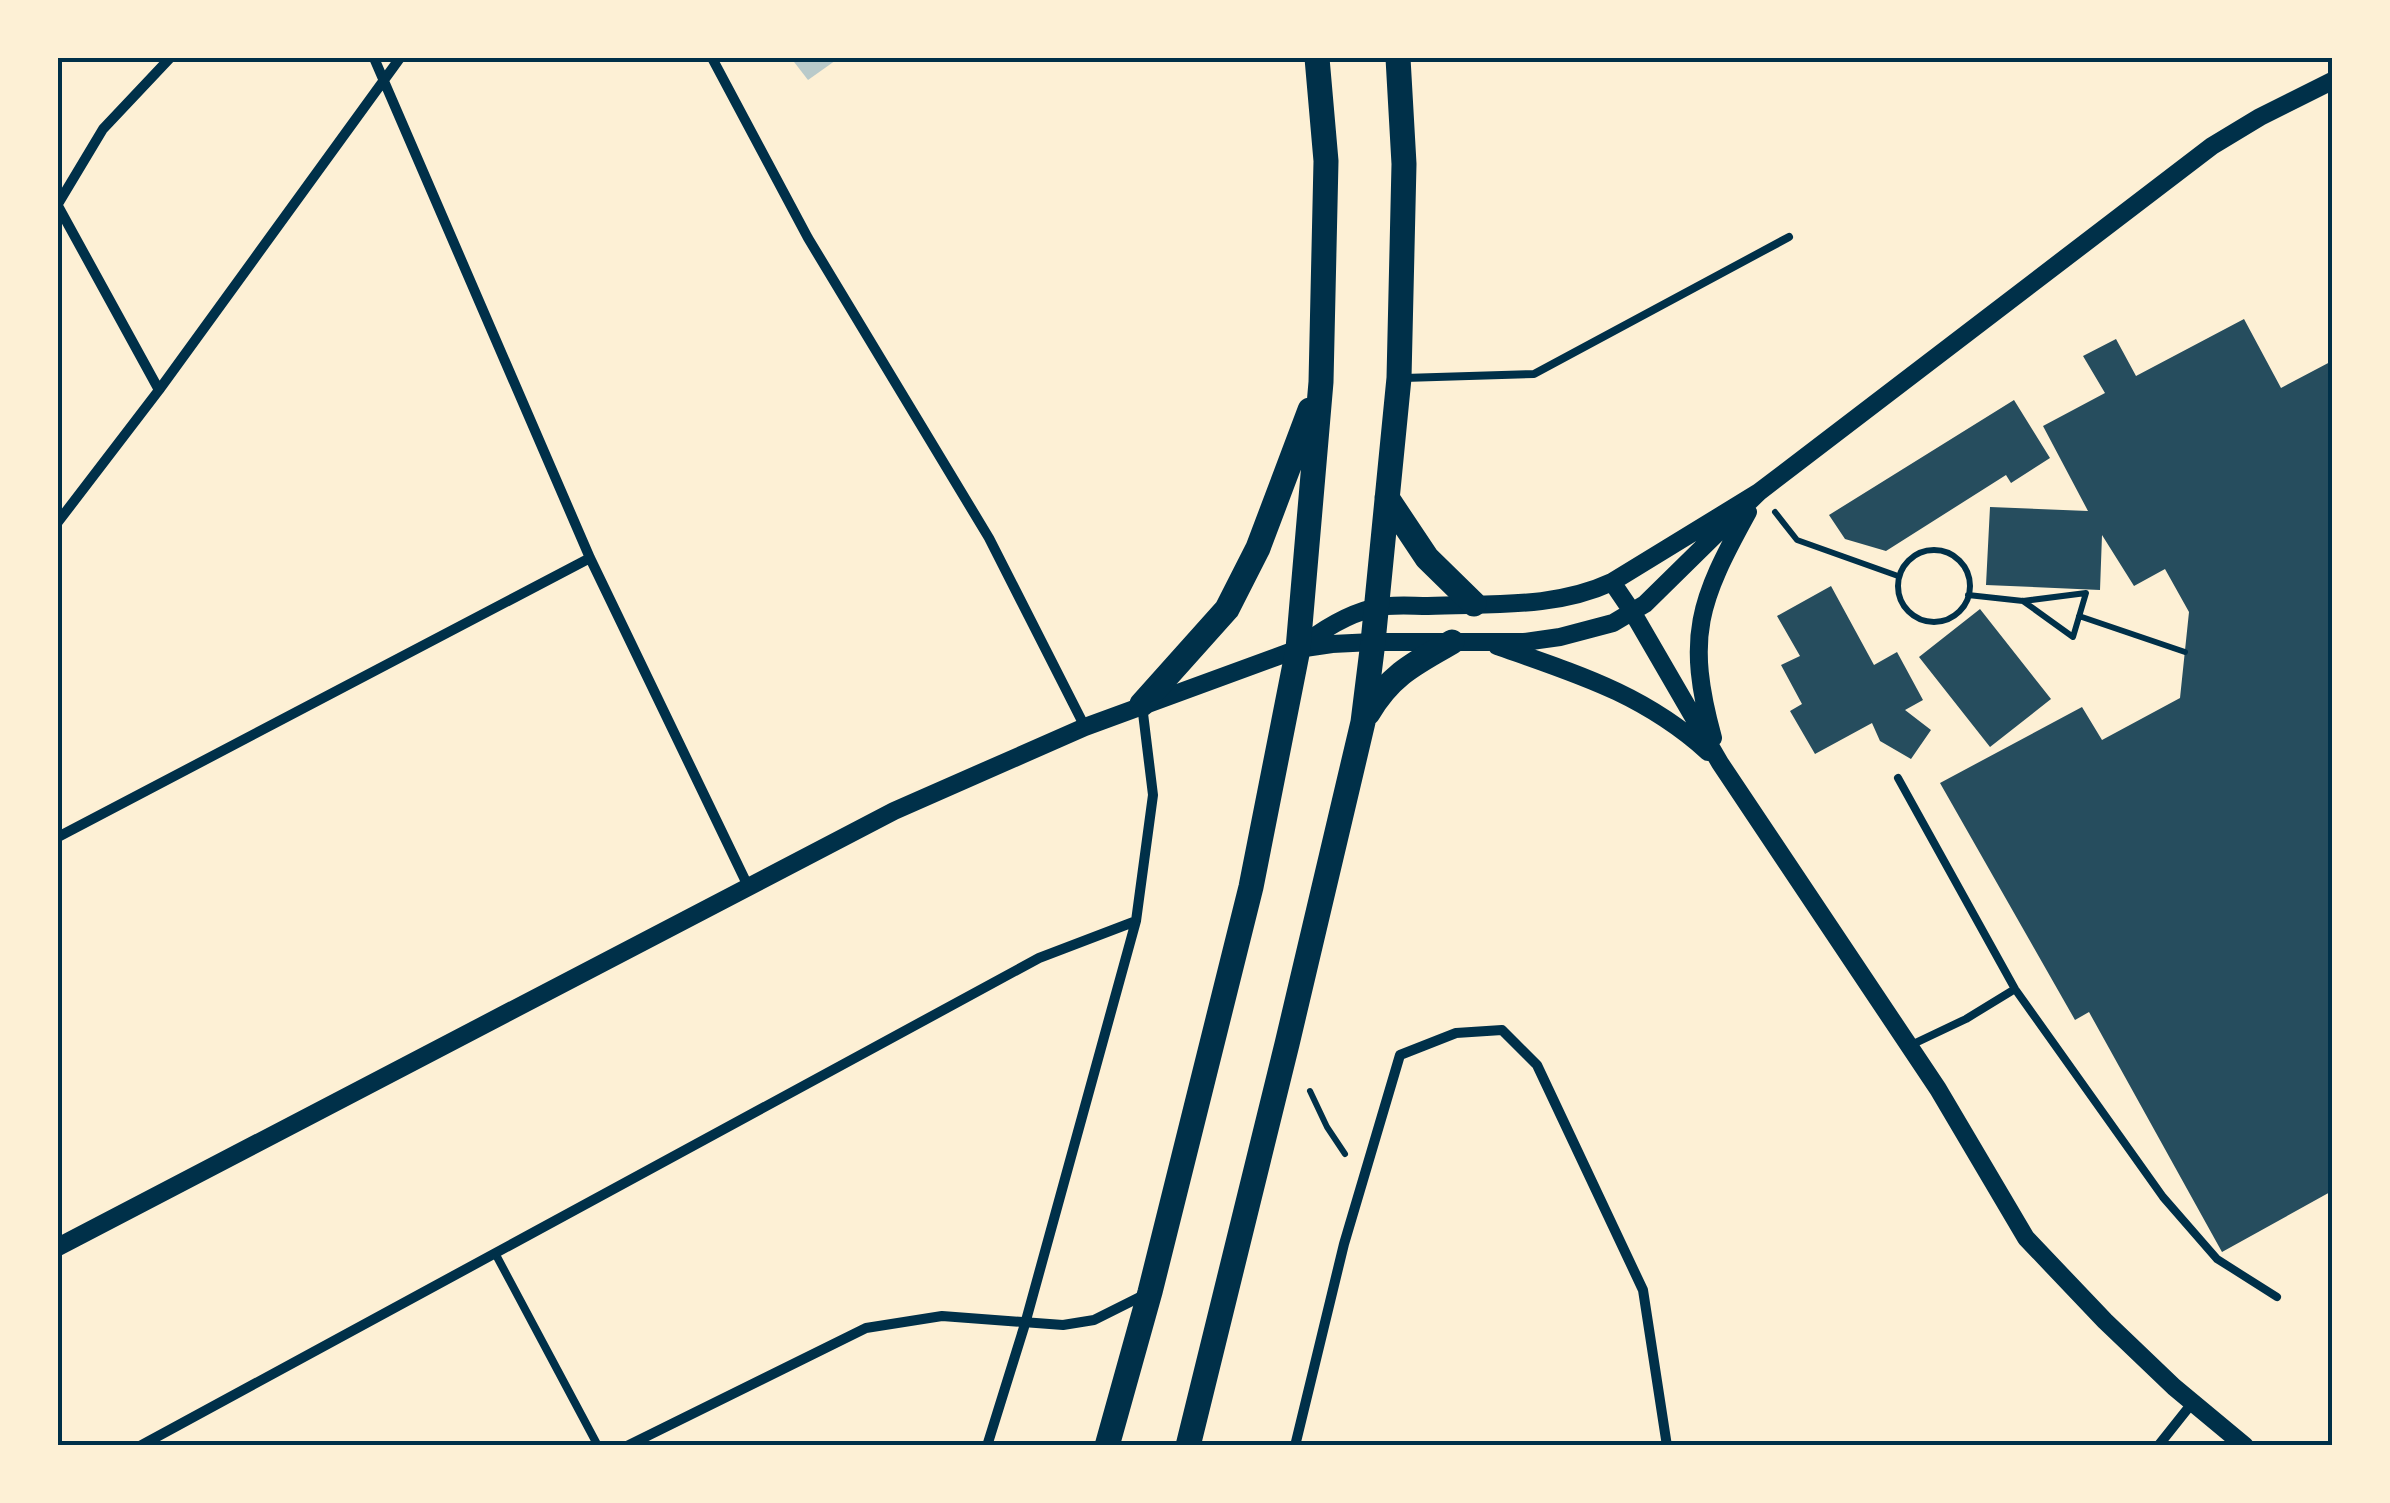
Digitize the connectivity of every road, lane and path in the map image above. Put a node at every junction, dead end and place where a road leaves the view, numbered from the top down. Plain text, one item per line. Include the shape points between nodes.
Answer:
1 (170, 58) edge
2 (374, 58) edge
3 (400, 58) edge
4 (712, 58) edge
5 (1317, 58) edge
6 (1398, 58) edge
7 (384, 76) junction
8 (2332, 81) edge
9 (58, 205) edge
10 (1789, 237) dead end
11 (1400, 378) junction
12 (1321, 382) junction
13 (159, 390) junction
14 (1759, 492) junction
15 (1387, 498) junction
16 (58, 522) edge
17 (590, 558) junction
18 (1899, 576) junction
19 (1612, 582) junction
20 (1968, 595) junction
21 (2024, 601) junction
22 (1474, 604) junction
23 (1376, 608) junction
24 (1633, 613) junction
25 (2079, 616) junction
26 (1373, 642) junction
27 (1452, 642) junction
28 (1486, 643) junction
29 (1298, 649) junction
30 (2185, 652) dead end
31 (1142, 704) junction
32 (1363, 722) junction
33 (1085, 727) junction
34 (1720, 763) junction
35 (1898, 778) dead end
36 (58, 837) edge
37 (748, 886) junction
38 (1136, 921) junction
39 (2015, 988) junction
40 (1287, 1044) junction
41 (1909, 1046) junction
42 (1363, 1179) junction
43 (58, 1247) edge
44 (494, 1253) junction
45 (1150, 1292) junction
46 (2277, 1298) dead end
47 (1025, 1324) junction
48 (2193, 1402) junction
49 (140, 1446) edge
50 (598, 1446) edge
51 (626, 1446) edge
52 (987, 1446) edge
53 (1106, 1446) edge
54 (1188, 1446) edge
55 (1295, 1446) edge
56 (1667, 1446) edge
57 (2158, 1446) edge
58 (2246, 1446) edge

1 - 9 street via 103,129
2 - 7 street
3 - 7 street
4 - 33 street via 808,238 989,538
5 - 12 main road via 1326,161
6 - 11 main road via 1404,164
7 - 13 street
7 - 17 street
8 - 14 street via 2178,170
9 - 13 street
10 - 11 lane via 1534,374
11 - 15 main road
12 - 29 main road
12 - 31 main road via 1228,609
13 - 16 street
14 - 18 path via 1797,540
14 - 19 street
14 - 24 street
14 - 34 street via 1718,566 1700,620 1701,689
15 - 22 main road via 1427,558
15 - 23 main road
17 - 36 street
17 - 37 street
18 - 20 path via 1914,556 1949,553 1966,571
18 - 20 path via 1897,589 1908,611 1930,622 1954,616
19 - 22 street via 1553,601
19 - 24 street
20 - 21 path
21 - 25 path via 2073,637
21 - 25 path via 2086,594
22 - 23 street
23 - 26 main road
23 - 29 street
24 - 28 street via 1560,637
24 - 34 street
25 - 30 path
26 - 27 street
26 - 29 street
26 - 32 main road
27 - 28 street
27 - 32 main road via 1380,692
28 - 34 street via 1634,700
29 - 31 street
29 - 45 main road via 1251,887
31 - 33 street
31 - 38 street via 1153,795
32 - 40 main road
33 - 37 street via 894,811
34 - 41 street
35 - 39 lane
37 - 43 street
38 - 44 street via 1039,958
38 - 47 street
39 - 41 lane
39 - 46 lane via 2162,1197 2217,1259
40 - 42 path via 1327,1127
40 - 54 main road
41 - 48 street via 2026,1238
42 - 55 street
42 - 56 street via 1400,1054 1456,1032 1502,1030 1537,1065 1643,1290
44 - 49 street
44 - 50 lane
45 - 47 street via 1094,1320
45 - 53 main road
47 - 51 street via 942,1316 866,1328
47 - 52 street
48 - 57 street
48 - 58 street

